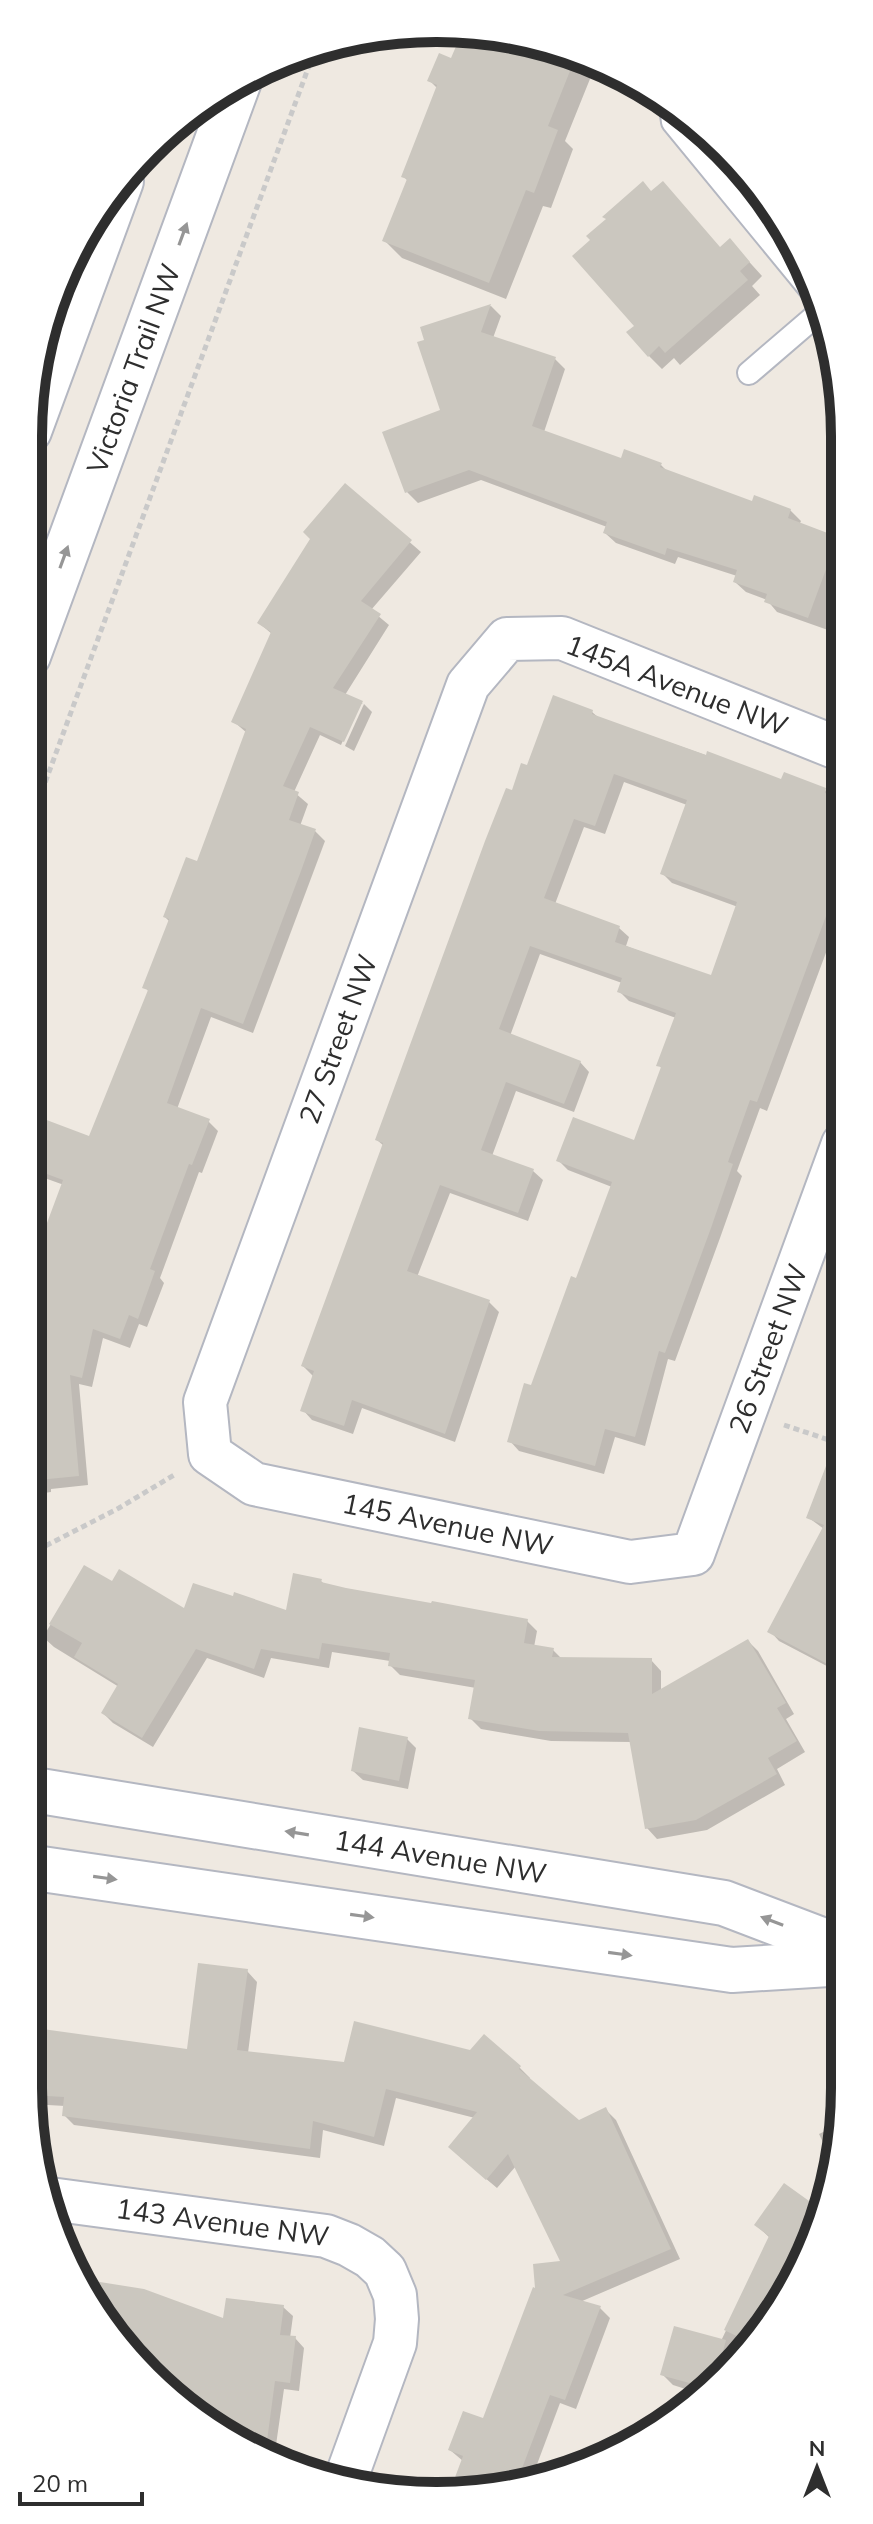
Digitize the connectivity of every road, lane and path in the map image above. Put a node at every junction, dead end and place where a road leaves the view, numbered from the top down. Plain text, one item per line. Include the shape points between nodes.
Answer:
1 (310, 63) edge
2 (232, 99) edge
3 (673, 121) edge
4 (107, 218) edge
5 (793, 268) edge
6 (813, 318) edge
7 (749, 373) dead end
8 (45, 388) edge
9 (42, 618) edge
10 (507, 639) joint
11 (831, 746) edge
12 (42, 791) edge
13 (831, 1177) edge
14 (745, 1412) junction
15 (831, 1441) edge
16 (210, 1454) junction
17 (42, 1548) edge
18 (693, 1554) joint
19 (42, 1791) edge
20 (42, 1869) edge
21 (831, 1944) edge
22 (831, 1964) edge
23 (58, 2200) edge
24 (348, 2472) edge

1 - 12 path
9 -> 2 street, Victoria Trail NW
3 - 5 lane
4 - 8 street
6 - 7 lane
10 - 11 street, 145A Avenue NW via 562,638
10 - 16 street, 27 Street NW via 468,685 205,1402
13 - 14 street, 26 Street NW
14 - 15 path
14 - 18 street, 26 Street NW
16 - 17 path
16 - 18 street, 145 Avenue NW via 254,1484 614,1559 630,1562
21 -> 19 street, 144 Avenue NW via 724,1903
20 -> 22 street via 732,1970
23 - 24 street, 143 Avenue NW via 326,2236 370,2257 385,2271 395,2295 395,2343

